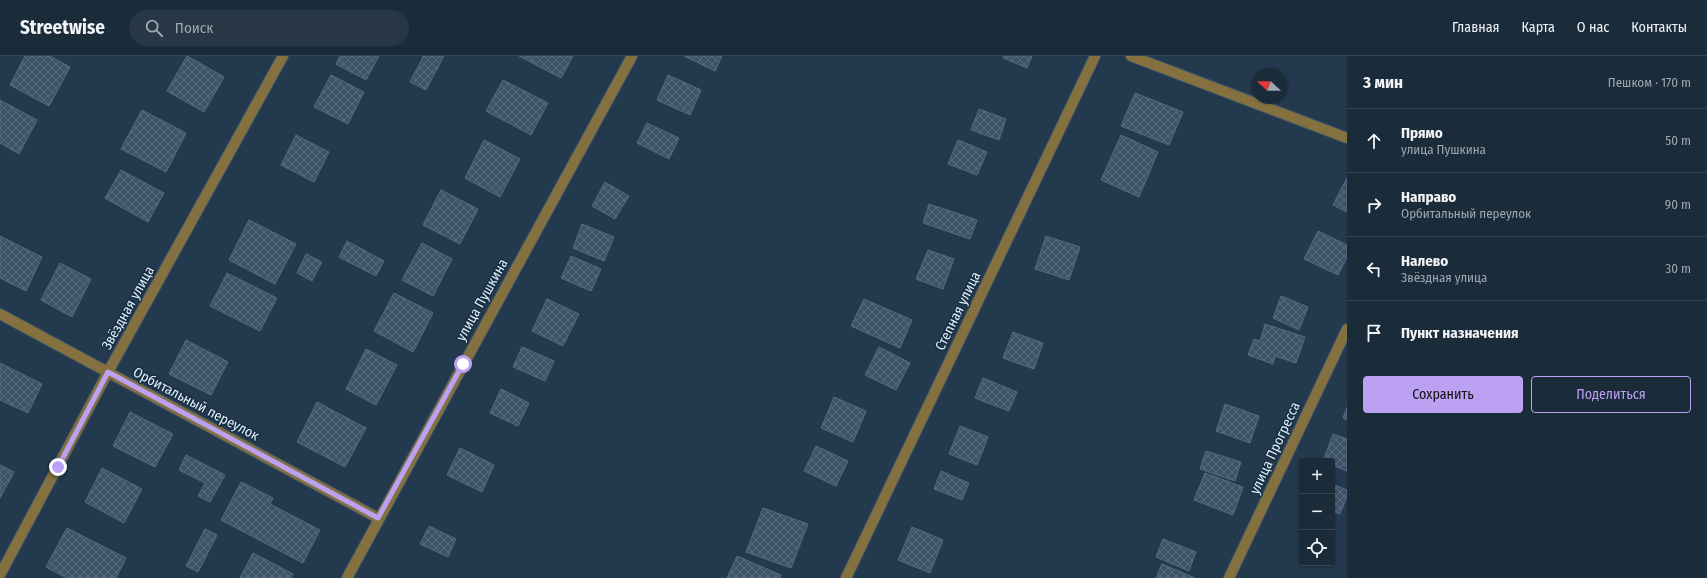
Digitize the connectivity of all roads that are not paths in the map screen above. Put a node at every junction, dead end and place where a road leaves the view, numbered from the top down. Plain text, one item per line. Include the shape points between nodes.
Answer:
1 (283, 56) edge
2 (632, 56) edge
3 (1096, 56) edge
4 (1132, 56) edge
5 (1347, 138) edge
6 (0, 314) edge
7 (1347, 329) edge
8 (108, 372) junction
9 (378, 518) junction
10 (0, 575) edge
11 (347, 578) edge
12 (846, 578) edge
13 (1229, 578) edge

1 - 8 street, Звёздная улица
2 - 9 street, улица Пушкина
3 - 12 street, Степная улица
4 - 5 street
6 - 8 street, Орбитальный переулок
7 - 13 street, улица Прогресса
8 - 9 street, Орбитальный переулок
8 - 10 street, Звёздная улица
9 - 11 street, улица Пушкина

